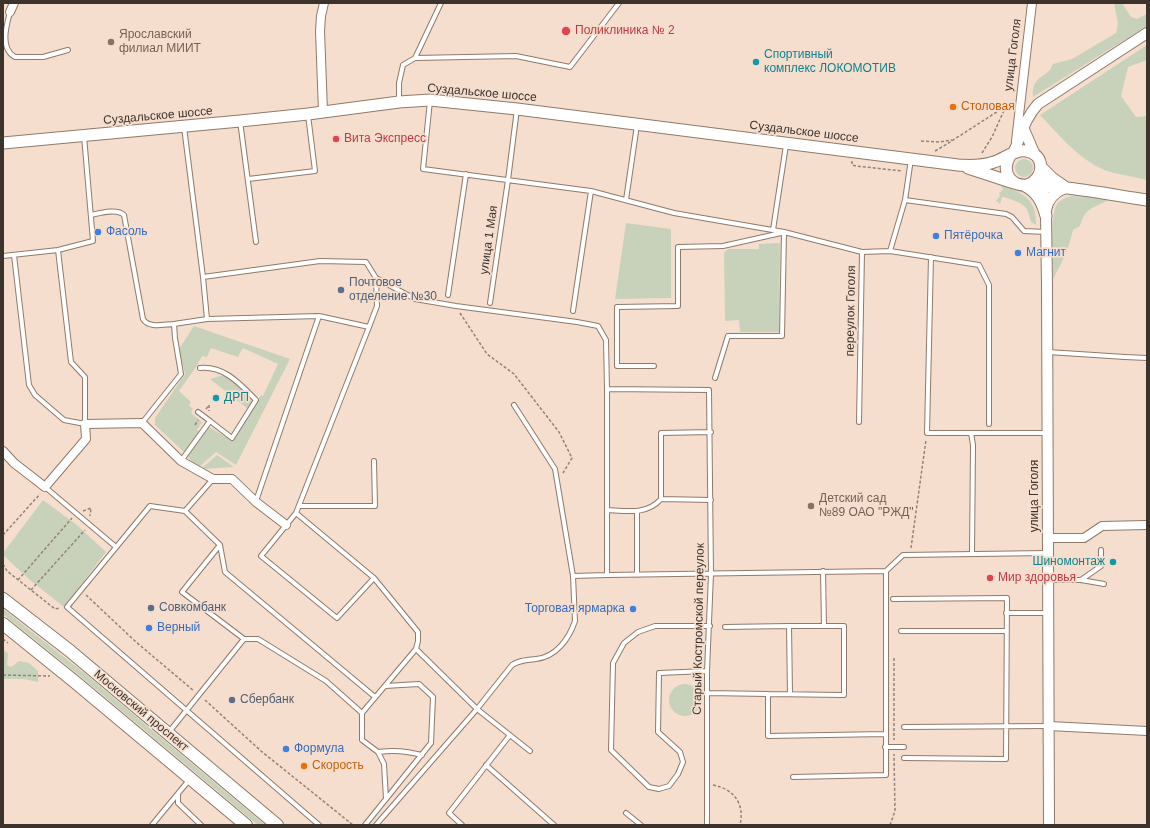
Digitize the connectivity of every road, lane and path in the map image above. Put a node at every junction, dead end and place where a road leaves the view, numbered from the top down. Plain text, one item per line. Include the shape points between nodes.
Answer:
1 (14, 3) edge
2 (324, 3) edge
3 (441, 3) edge
4 (619, 3) edge
5 (1032, 3) edge
6 (10, 12) joint
7 (1147, 33) edge
8 (68, 50) dead end
9 (415, 58) junction
10 (430, 100) junction
11 (399, 102) junction
12 (1006, 106) junction
13 (1016, 107) junction
14 (517, 108) junction
15 (323, 112) junction
16 (308, 114) junction
17 (240, 121) junction
18 (638, 123) junction
19 (184, 126) junction
20 (1023, 127) junction
21 (84, 135) junction
22 (954, 140) junction
23 (921, 141) dead end
24 (3, 142) edge
25 (787, 143) junction
26 (932, 152) dead end
27 (982, 153) dead end
28 (1013, 153) junction
29 (1035, 155) junction
30 (852, 159) dead end
31 (911, 159) junction
32 (958, 165) junction
33 (1041, 167) junction
34 (909, 172) junction
35 (466, 174) junction
36 (248, 179) junction
37 (508, 180) junction
38 (1022, 185) junction
39 (1043, 186) junction
40 (1066, 188) junction
41 (590, 191) junction
42 (626, 200) junction
43 (905, 200) junction
44 (1147, 200) edge
45 (91, 214) junction
46 (1046, 216) junction
47 (773, 230) junction
48 (784, 232) junction
49 (1046, 232) junction
50 (256, 242) dead end
51 (58, 250) junction
52 (890, 251) junction
53 (862, 252) junction
54 (14, 255) junction
55 (3, 256) edge
56 (931, 257) junction
57 (203, 276) junction
58 (376, 278) junction
59 (448, 295) dead end
60 (490, 303) dead end
61 (456, 306) junction
62 (573, 311) dead end
63 (320, 316) junction
64 (207, 319) junction
65 (174, 324) junction
66 (369, 327) junction
67 (1047, 352) junction
68 (1147, 358) edge
69 (654, 366) dead end
70 (200, 368) dead end
71 (715, 378) dead end
72 (608, 390) junction
73 (514, 405) dead end
74 (198, 412) dead end
75 (210, 421) junction
76 (859, 422) dead end
77 (142, 423) junction
78 (85, 424) junction
79 (989, 424) dead end
80 (710, 432) junction
81 (971, 433) junction
82 (1048, 433) junction
83 (3, 451) edge
84 (374, 460) dead end
85 (181, 461) junction
86 (212, 479) junction
87 (558, 481) junction
88 (45, 487) junction
89 (661, 499) junction
90 (711, 500) junction
91 (256, 502) junction
92 (299, 506) junction
93 (608, 510) junction
94 (185, 511) junction
95 (637, 511) junction
96 (296, 513) junction
97 (76, 514) junction
98 (89, 525) junction
99 (286, 525) junction
100 (1147, 525) edge
101 (3, 535) edge
102 (1048, 538) junction
103 (220, 545) junction
104 (116, 547) junction
105 (1101, 550) dead end
106 (1048, 553) junction
107 (972, 554) junction
108 (3, 564) edge
109 (823, 571) junction
110 (886, 571) junction
111 (711, 574) junction
112 (608, 575) junction
113 (637, 575) junction
114 (573, 576) junction
115 (374, 578) junction
116 (18, 580) junction
117 (1048, 580) junction
118 (1081, 580) junction
119 (1104, 584) dead end
120 (31, 590) junction
121 (84, 594) dead end
122 (3, 599) edge
123 (893, 599) dead end
124 (67, 607) junction
125 (1006, 613) junction
126 (1048, 613) junction
127 (3, 624) edge
128 (710, 626) junction
129 (789, 626) junction
130 (824, 626) junction
131 (725, 627) dead end
132 (902, 631) dead end
133 (1006, 631) junction
134 (244, 639) junction
135 (416, 649) junction
136 (707, 671) junction
137 (3, 675) edge
138 (52, 676) dead end
139 (385, 686) junction
140 (707, 694) junction
141 (768, 694) junction
142 (790, 694) junction
143 (198, 695) junction
144 (375, 697) junction
145 (477, 709) junction
146 (186, 710) junction
147 (362, 713) junction
148 (904, 726) dead end
149 (1006, 726) junction
150 (1049, 726) junction
151 (1147, 731) edge
152 (168, 733) junction
153 (886, 734) junction
154 (510, 735) junction
155 (886, 747) junction
156 (904, 747) dead end
157 (530, 751) dead end
158 (378, 752) junction
159 (422, 755) junction
160 (904, 758) dead end
161 (486, 765) junction
162 (793, 777) dead end
163 (190, 779) junction
164 (708, 784) junction
165 (178, 794) junction
166 (386, 800) junction
167 (626, 813) dead end
168 (152, 825) edge
169 (201, 825) edge
170 (246, 825) edge
171 (277, 825) edge
172 (319, 825) edge
173 (353, 825) edge
174 (364, 825) edge
175 (376, 825) edge
176 (462, 825) edge
177 (554, 825) edge
178 (641, 825) edge
179 (707, 825) edge
180 (740, 825) edge
181 (1049, 825) edge

1 - 6 street
2 - 15 street via 320,31
3 - 9 lane
4 - 9 lane via 570,66 516,56
5 - 13 street, улица Гоголя
6 - 8 lane via 4,38 6,49 15,57 43,57
7 - 20 street via 1038,104
9 - 11 lane via 403,65 399,83
10 - 11 main road, Суздальское шоссе
10 - 14 main road, Суздальское шоссе
10 - 35 lane via 423,169
11 - 15 main road, Суздальское шоссе
12 - 13 path
12 - 22 path
12 - 27 path
13 - 20 street, улица Гоголя
13 - 28 street, улица Гоголя
14 - 18 main road, Суздальское шоссе
14 - 37 lane, улица 1 Мая
15 - 16 main road, Суздальское шоссе
16 - 17 main road, Суздальское шоссе
16 - 36 lane via 315,171
17 - 19 main road, Суздальское шоссе
17 - 36 lane
18 - 25 main road, Суздальское шоссе
18 - 42 lane
19 - 21 main road, Суздальское шоссе
19 - 57 lane
20 - 28 street
20 - 29 street, улица Гоголя
21 - 24 main road, Суздальское шоссе
21 - 45 lane
22 - 23 path
22 - 26 path
25 - 31 main road, Суздальское шоссе
25 - 47 lane
28 - 29 main road via 1024,150
28 - 32 main road, Суздальское шоссе via 986,164
28 - 38 main road via 1008,160 1006,171 1008,176
29 - 33 main road
30 - 34 path via 853,166
31 - 32 main road, Суздальское шоссе
31 - 34 lane
32 - 38 main road, Суздальское шоссе
33 - 38 main road via 1035,181
33 - 39 street, улица Гоголя
33 - 40 main road, Суздальское шоссе
34 - 43 lane
35 - 37 lane
35 - 59 lane
36 - 50 lane
37 - 41 lane
37 - 60 lane, улица 1 Мая
38 - 39 main road, Суздальское шоссе
38 - 46 main road via 1033,190
39 - 40 main road, Суздальское шоссе
39 - 46 street, улица Гоголя
40 - 44 main road, Суздальское шоссе
40 - 46 street via 1057,191 1051,197 1046,207
41 - 42 lane
41 - 62 lane
42 - 47 lane via 674,213
43 - 49 lane via 1006,214 1018,222 1024,231
43 - 52 lane
45 - 51 lane via 93,240
45 - 65 lane via 117,212 124,215 143,319 151,325
46 - 49 street, улица Гоголя
47 - 48 lane
48 - 53 lane
48 - 69 lane via 724,246 678,246 678,306 617,307 617,366
48 - 71 lane via 782,336 728,336
49 - 67 street, улица Гоголя
51 - 54 lane
51 - 78 lane via 71,362 85,377
52 - 53 lane, переулок Гоголя
52 - 56 lane, переулок Гоголя
53 - 76 lane, переулок Гоголя
54 - 55 lane
54 - 78 lane via 29,385 35,395 64,420
56 - 79 lane, переулок Гоголя via 979,265 989,285
56 - 81 lane via 927,433
57 - 58 lane via 320,261 366,262
57 - 64 lane
58 - 61 lane via 415,299
58 - 66 lane via 377,306
61 - 72 lane via 598,326 606,340
61 - 87 path via 487,354 514,374 559,432 572,458
63 - 64 lane
63 - 66 lane
63 - 91 lane
64 - 65 lane
65 - 77 lane via 180,374
66 - 92 lane
67 - 68 lane
67 - 82 street, улица Гоголя
70 - 75 lane via 209,367 232,376 256,400 232,438
72 - 80 lane, Старый Костромской переулок via 709,390
72 - 93 lane
73 - 87 lane via 555,469
74 - 75 lane
75 - 85 lane
77 - 78 street
77 - 85 street
78 - 88 street via 86,439
80 - 89 lane via 661,433
80 - 90 lane, Старый Костромской переулок
81 - 82 lane
81 - 107 lane
82 - 102 street, улица Гоголя
83 - 88 street
84 - 92 lane via 375,506
85 - 86 street
86 - 91 street via 232,479
86 - 94 lane
87 - 114 lane
88 - 97 lane
88 - 101 path
89 - 90 lane
89 - 95 lane via 652,508
90 - 111 lane, Старый Костромской переулок
91 - 99 street
92 - 96 lane
93 - 95 lane
93 - 112 lane
94 - 103 lane
94 - 104 lane via 150,506
95 - 113 lane
96 - 99 lane
96 - 115 lane
97 - 98 lane
97 - 98 path via 90,508
97 - 116 path
98 - 104 lane
98 - 120 path
99 - 115 lane via 261,556 337,618
100 - 102 street via 1102,526 1084,538
102 - 106 street, улица Гоголя
103 - 134 lane via 182,592
103 - 144 lane via 225,572
104 - 124 lane
105 - 118 lane via 1101,566
106 - 107 lane
106 - 117 street, улица Гоголя
107 - 110 lane via 903,555
108 - 116 path
109 - 110 lane
109 - 111 lane
109 - 130 lane
110 - 153 lane
111 - 113 lane
111 - 128 lane, Старый Костромской переулок
112 - 113 lane
112 - 114 lane
114 - 145 lane via 575,621 562,644 546,657 522,660 512,665
115 - 135 lane via 418,632
116 - 120 path
117 - 118 lane
117 - 126 street, улица Гоголя
118 - 119 lane
120 - 124 path via 54,609
121 - 143 path
122 - 152 main road, Московский проспект
123 - 125 lane via 1007,598
124 - 146 lane
125 - 126 lane
125 - 133 lane
126 - 150 street, улица Гоголя
127 - 163 main road, Московский проспект
128 - 136 lane, Старый Костромской переулок
128 - 136 lane via 655,626 638,632 624,643 614,663 611,750 648,787 659,789 669,786 683,762 680,752 658,732 660,673
129 - 130 lane
129 - 131 lane
129 - 142 lane
130 - 142 lane via 844,626 844,695
132 - 133 lane
133 - 149 lane
134 - 143 lane
134 - 147 lane via 258,639 326,681
135 - 139 lane
135 - 145 lane
136 - 140 lane, Старый Костромской переулок
137 - 138 path
139 - 144 lane
139 - 159 lane via 419,684 432,697 431,743
140 - 141 lane
140 - 164 lane, Старый Костромской переулок
141 - 142 lane
141 - 153 lane via 768,736
143 - 146 lane
143 - 173 path via 261,751
144 - 147 lane
145 - 154 lane
145 - 175 lane
146 - 152 lane
146 - 172 lane
147 - 158 lane via 362,740
148 - 149 lane
149 - 150 lane
149 - 160 lane via 1006,759
150 - 151 street
150 - 181 street, улица Гоголя
152 - 171 main road, Московский проспект
153 - 155 lane
154 - 157 lane
154 - 161 lane
155 - 156 lane
155 - 162 lane via 886,775
158 - 159 lane via 402,750
158 - 166 lane via 384,764
159 - 166 lane
161 - 176 lane via 449,813
161 - 177 lane
163 - 165 lane
163 - 170 main road, Московский проспект
164 - 179 lane, Старый Костромской переулок
164 - 180 path via 723,787 735,796 741,809
165 - 168 lane
165 - 169 lane via 178,803
166 - 174 lane
167 - 178 lane

